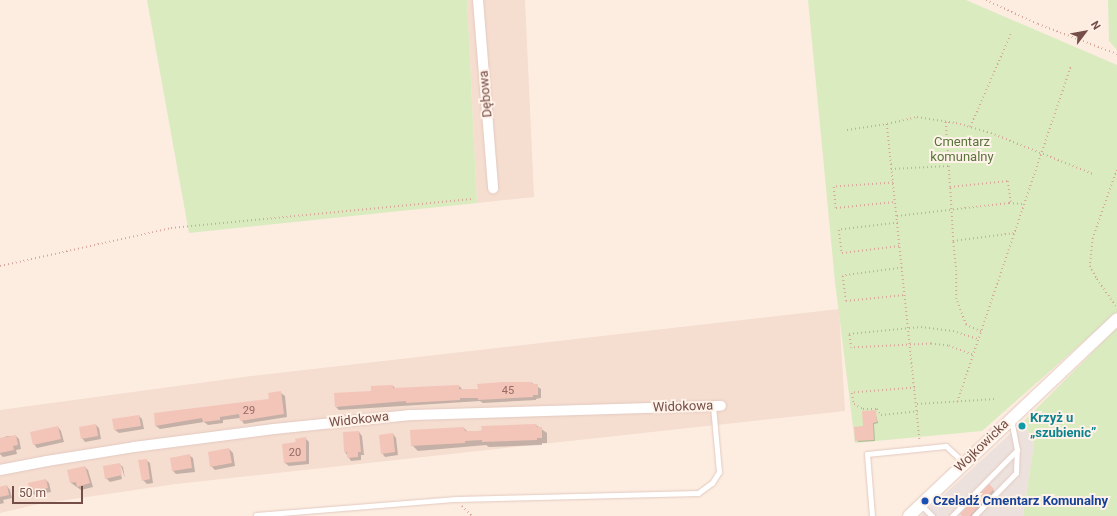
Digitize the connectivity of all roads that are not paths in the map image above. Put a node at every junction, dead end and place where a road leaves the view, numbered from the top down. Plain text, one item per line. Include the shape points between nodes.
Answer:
1 (478, 0) edge
2 (493, 188) dead end
3 (1117, 319) edge
4 (717, 406) joint
5 (1010, 419) junction
6 (1017, 450) junction
7 (964, 464) junction
8 (0, 470) edge
9 (921, 505) junction
10 (256, 515) edge
11 (872, 516) edge
12 (909, 516) edge
13 (932, 516) edge
14 (952, 516) edge
15 (974, 516) edge

1 - 2 street, Dębowa
3 - 5 street, Wojkowicka
4 - 8 street, Widokowa via 410,415 165,443
4 - 10 lane via 719,472 712,483 698,493 456,499
5 - 6 lane
5 - 7 street, Wojkowicka
6 - 14 lane
6 - 15 lane via 1016,473
7 - 9 street, Wojkowicka
7 - 11 lane via 946,446 867,454
9 - 12 street, Wojkowicka
9 - 13 lane

